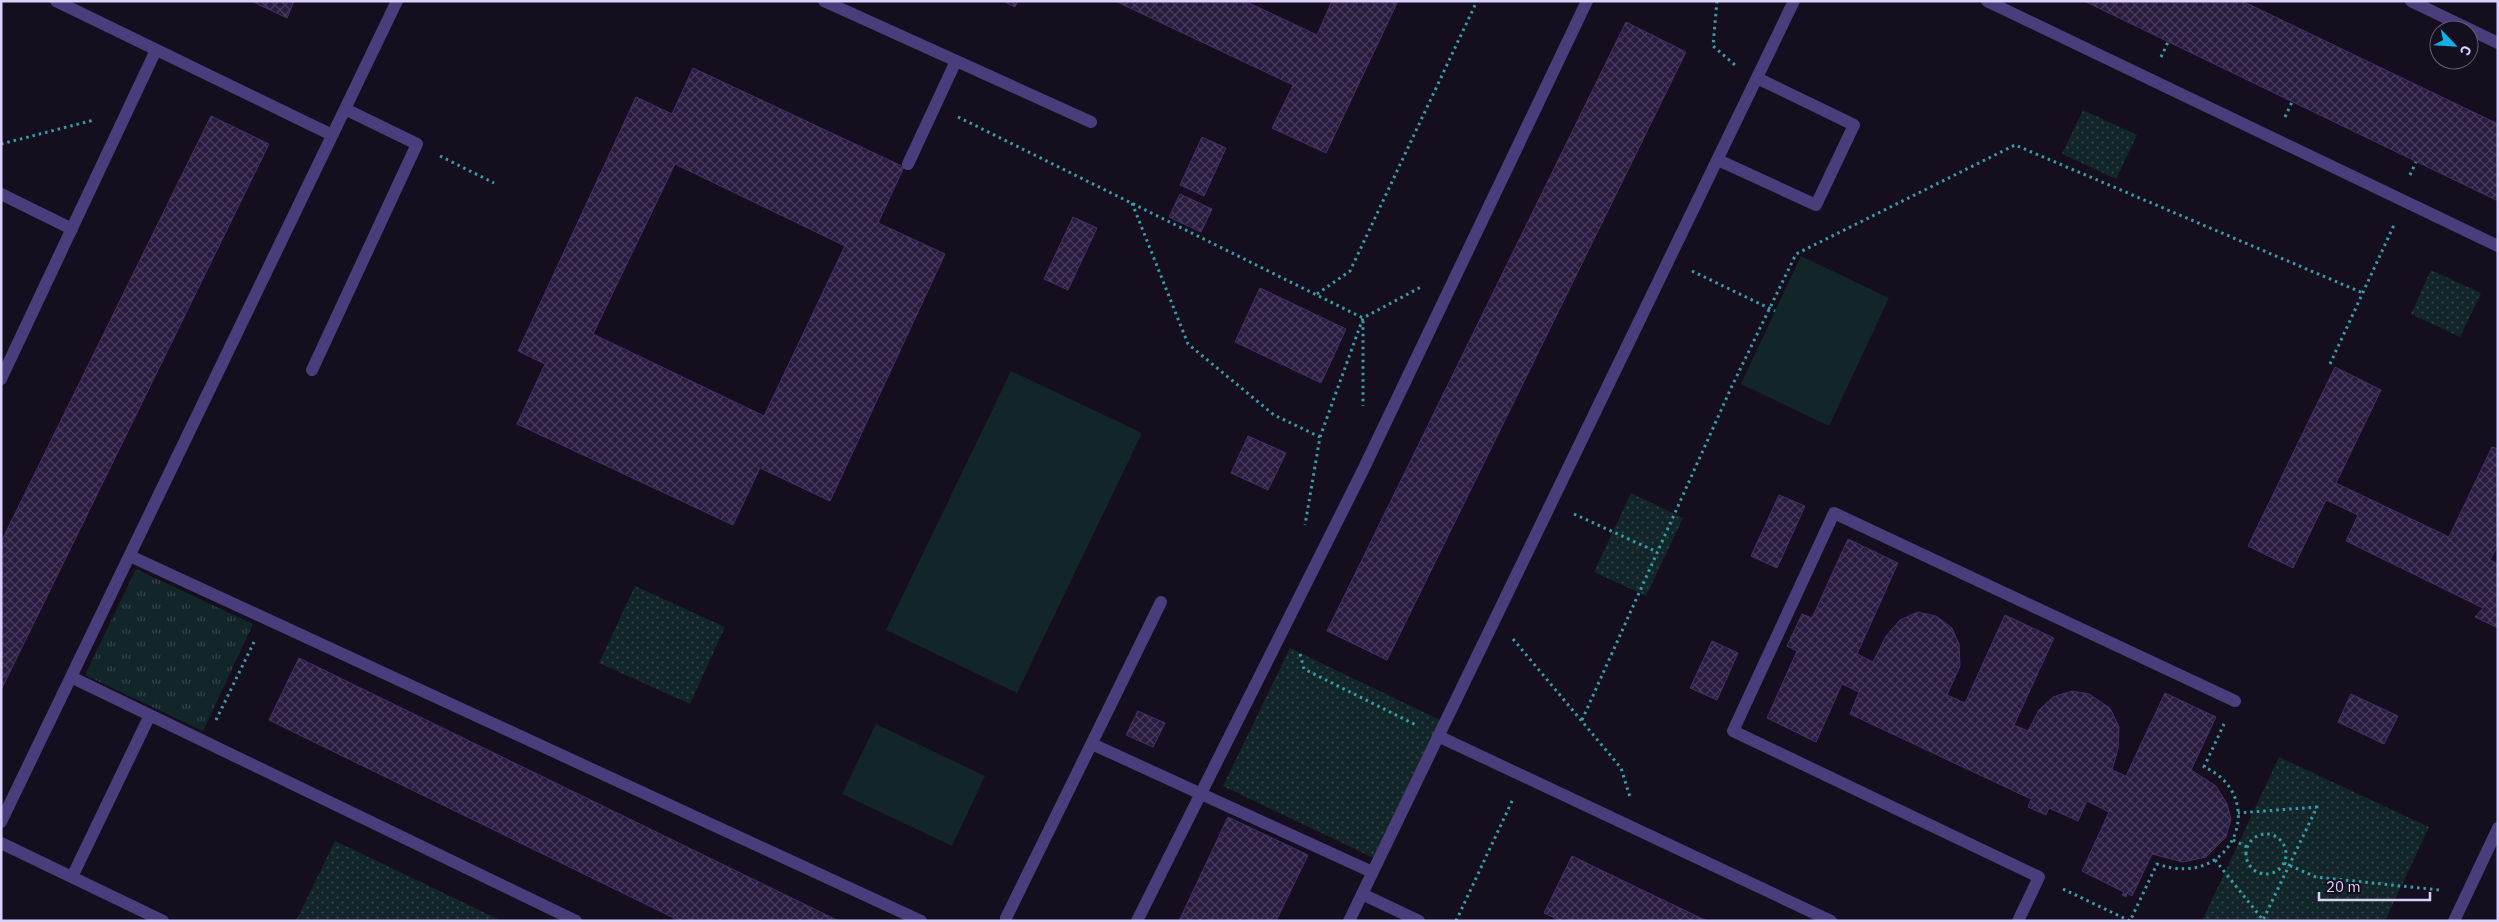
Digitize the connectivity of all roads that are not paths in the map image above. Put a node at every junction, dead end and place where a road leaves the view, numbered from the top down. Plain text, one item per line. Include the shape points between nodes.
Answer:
1 (56, 1) edge
2 (397, 1) edge
3 (824, 1) edge
4 (1587, 1) edge
5 (1794, 1) edge
6 (1987, 1) edge
7 (2411, 1) edge
8 (2498, 43) edge
9 (156, 50) junction
10 (956, 61) junction
11 (1756, 80) junction
12 (346, 109) junction
13 (1091, 122) dead end
14 (332, 135) junction
15 (1718, 160) junction
16 (908, 164) dead end
17 (1, 194) edge
18 (72, 230) junction
19 (2498, 246) edge
20 (312, 370) dead end
21 (1, 379) edge
22 (130, 556) junction
23 (1161, 602) dead end
24 (71, 677) junction
25 (2235, 701) road end
26 (150, 715) junction
27 (1438, 736) junction
28 (1092, 744) junction
29 (1200, 793) junction
30 (1, 822) edge
31 (2498, 828) edge
32 (1, 843) edge
33 (1372, 872) junction
34 (72, 876) junction
35 (1362, 894) junction
36 (1006, 918) dead end
37 (163, 921) edge
38 (576, 921) edge
39 (921, 921) edge
40 (1137, 921) edge
41 (1349, 921) edge
42 (1419, 921) edge
43 (1831, 921) edge
44 (2018, 921) edge
45 (2454, 921) edge

1 - 9 street
2 - 12 street
3 - 10 street
4 - 29 street via 1363,470
5 - 11 street
6 - 19 street
7 - 8 street
9 - 14 street
9 - 18 street
10 - 13 street
10 - 16 street
11 - 15 street
11 - 15 street via 1854,125 1816,205
12 - 14 street
12 - 20 street via 417,144
14 - 22 street
15 - 27 street
17 - 18 street
18 - 21 street
22 - 24 street
22 - 39 street
23 - 28 street
24 - 26 street
24 - 30 street
25 - 44 street via 1834,513 1733,731 2039,877
26 - 34 street
26 - 38 street
27 - 33 street
27 - 43 street
28 - 29 street
28 - 36 street
29 - 33 street
29 - 40 street
31 - 45 street
32 - 34 street
33 - 35 street
34 - 37 street
35 - 41 street
35 - 42 street

